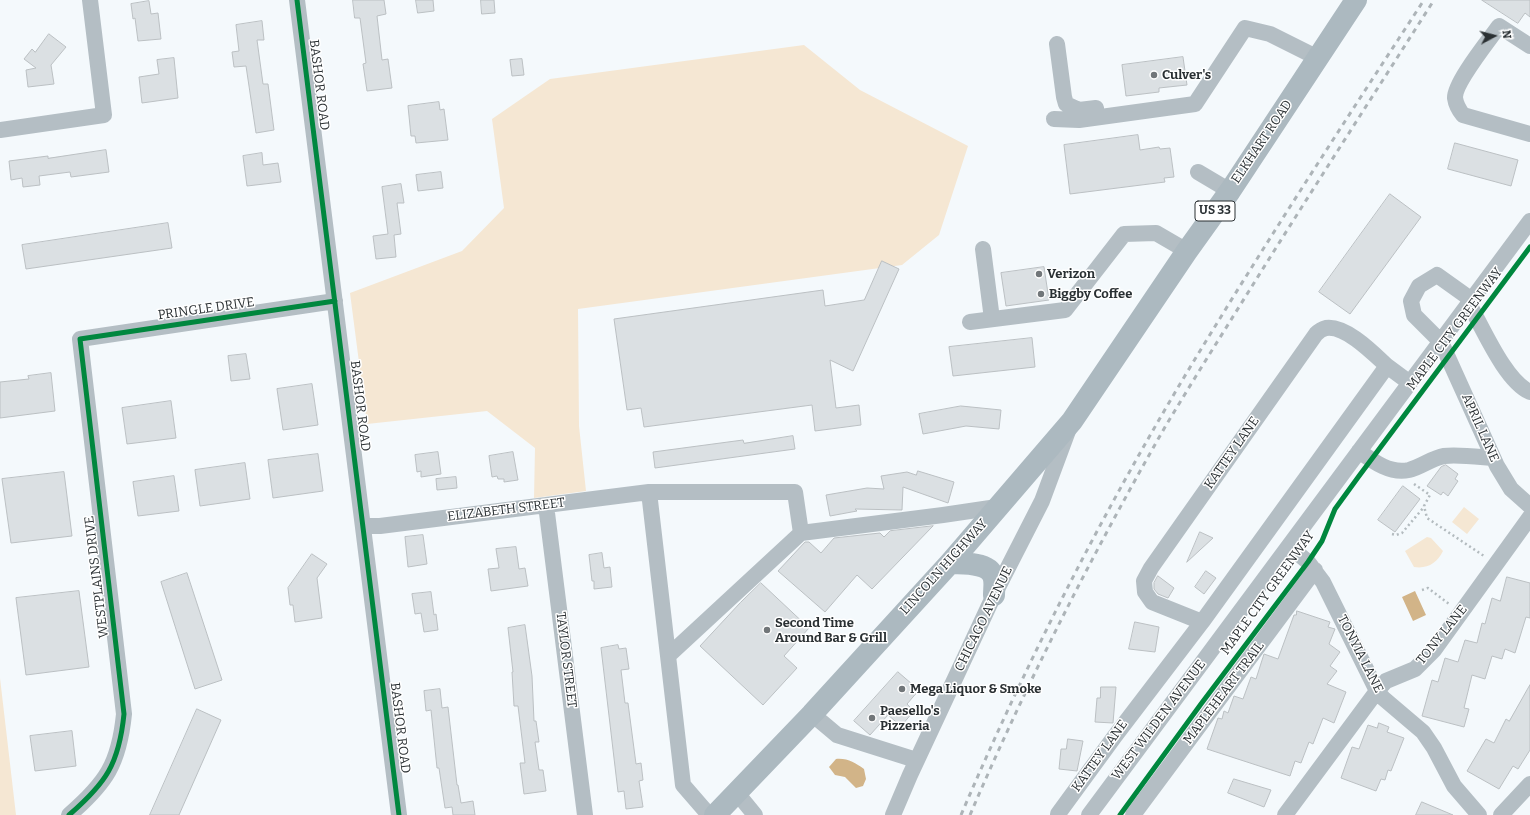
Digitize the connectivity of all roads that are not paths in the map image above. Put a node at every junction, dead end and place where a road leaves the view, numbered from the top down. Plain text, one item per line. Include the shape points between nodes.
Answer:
1 (90, 0) edge
2 (297, 0) edge
3 (1356, 0) edge
4 (1057, 44) dead end
5 (1530, 46) edge
6 (1318, 58) junction
7 (1202, 94) junction
8 (1054, 119) dead end
9 (0, 130) edge
10 (1530, 134) edge
11 (1198, 172) dead end
12 (1230, 191) junction
13 (1530, 221) edge
14 (982, 249) dead end
15 (1187, 251) junction
16 (335, 301) junction
17 (1470, 302) junction
18 (992, 319) junction
19 (970, 322) dead end
20 (80, 339) joint
21 (1441, 342) junction
22 (1387, 366) junction
23 (1410, 383) junction
24 (1530, 392) edge
25 (1072, 421) junction
26 (1359, 451) junction
27 (1493, 458) junction
28 (649, 492) junction
29 (546, 505) junction
30 (1530, 506) edge
31 (997, 507) junction
32 (1530, 517) edge
33 (363, 526) junction
34 (801, 533) junction
35 (1289, 546) junction
36 (950, 563) junction
37 (1315, 570) junction
38 (1227, 588) junction
39 (994, 595) junction
40 (1247, 602) junction
41 (1202, 622) junction
42 (668, 656) junction
43 (1377, 690) junction
44 (812, 714) junction
45 (916, 760) junction
46 (1530, 784) edge
47 (737, 793) junction
48 (69, 815) edge
49 (400, 815) edge
50 (585, 815) edge
51 (709, 815) edge
52 (715, 815) edge
53 (754, 815) edge
54 (893, 815) edge
55 (1058, 815) edge
56 (1089, 815) edge
57 (1133, 815) edge
58 (1285, 815) edge
59 (1479, 815) edge
60 (1501, 815) edge

1 - 9 street via 104,116
2 - 16 street, BASHOR ROAD
3 - 6 highway, ELKHART ROAD / US 33
4 - 7 street via 1064,97 1066,104 1072,108 1079,110
5 - 10 street via 1500,26 1473,62 1455,97 1457,107 1463,115
6 - 7 street via 1270,34 1245,28
6 - 12 highway, ELKHART ROAD / US 33
7 - 8 street via 1195,104 1079,120
11 - 12 street
12 - 15 highway, ELKHART ROAD / US 33
13 - 17 street, WEST WILDEN AVENUE
14 - 18 street
15 - 18 street via 1156,233 1124,234 1065,310
15 - 25 highway, ELKHART ROAD / US 33
16 - 20 street, PRINGLE DRIVE
16 - 33 street, BASHOR ROAD
17 - 21 street, WEST WILDEN AVENUE
17 - 21 street via 1436,275 1419,286 1411,301 1414,315
17 - 24 street via 1507,372
18 - 19 street
20 - 48 street, WESTPLAINS DRIVE via 124,714 122,738 113,764 102,782
21 - 23 street, WEST WILDEN AVENUE
21 - 27 street, APRIL LANE
22 - 23 street, KATTEY LANE
22 - 38 street, KATTEY LANE
22 - 41 street, KATTEY LANE via 1347,333 1327,328 1316,334 1144,581 1145,592 1152,602
23 - 26 street, WEST WILDEN AVENUE
25 - 31 highway, LINCOLN HIGHWAY / US 33
25 - 39 street, CHICAGO AVENUE via 1042,501
26 - 27 street via 1371,460 1394,470 1409,470 1444,456
26 - 35 street, WEST WILDEN AVENUE
27 - 30 street, APRIL LANE via 1511,489
28 - 29 street, ELIZABETH STREET
28 - 34 street, ELIZABETH STREET via 795,492
28 - 42 street
29 - 33 street, ELIZABETH STREET
29 - 50 street, TAYLOR STREET
31 - 34 street
31 - 36 highway, LINCOLN HIGHWAY / US 33
32 - 43 street, TONY LANE via 1425,660 1415,669 1386,681
33 - 49 street, BASHOR ROAD
34 - 42 street
35 - 37 street, TONYIA LANE
35 - 40 street, WEST WILDEN AVENUE
36 - 39 highway via 986,567 994,578
36 - 44 highway, LINCOLN HIGHWAY / US 33
37 - 43 street, TONYIA LANE via 1330,594
37 - 57 street, MAPLEHEART TRAIL
38 - 40 street
38 - 41 street, KATTEY LANE
39 - 45 street, CHICAGO AVENUE
40 - 56 street, WEST WILDEN AVENUE
41 - 55 street, KATTEY LANE
42 - 51 street via 683,785
43 - 58 street, TONY LANE
43 - 59 street, TONYIA LANE via 1423,732 1454,786
44 - 45 street via 837,735
44 - 47 highway, LINCOLN HIGHWAY / US 33
45 - 54 street, CHICAGO AVENUE
46 - 60 street
47 - 52 highway, LINCOLN HIGHWAY / US 33
47 - 53 street

